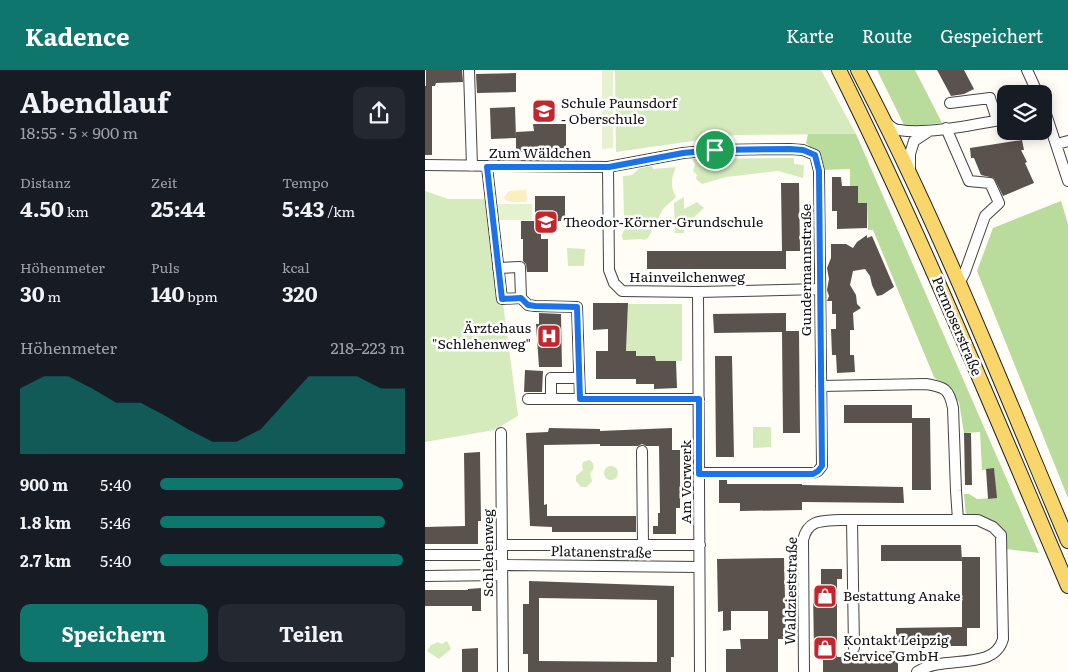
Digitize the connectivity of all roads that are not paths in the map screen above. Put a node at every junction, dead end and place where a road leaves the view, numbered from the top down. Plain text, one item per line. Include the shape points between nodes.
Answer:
1 (469, 70) edge
2 (839, 70) edge
3 (858, 70) edge
4 (1027, 70) edge
5 (1034, 85) edge
6 (950, 103) dead end
7 (997, 110) edge
8 (997, 120) edge
9 (885, 122) junction
10 (946, 128) junction
11 (930, 130) junction
12 (1052, 130) edge
13 (1068, 141) edge
14 (1057, 144) junction
15 (815, 155) joint
16 (425, 165) edge
17 (472, 166) junction
18 (487, 167) junction
19 (609, 167) junction
20 (910, 174) junction
21 (1068, 181) edge
22 (498, 268) junction
23 (959, 284) junction
24 (820, 289) junction
25 (699, 292) junction
26 (521, 298) junction
27 (579, 378) junction
28 (821, 386) junction
29 (528, 399) dead end
30 (551, 399) junction
31 (580, 399) junction
32 (699, 399) junction
33 (501, 433) dead end
34 (642, 451) dead end
35 (699, 474) junction
36 (852, 520) junction
37 (958, 520) junction
38 (1068, 541) edge
39 (643, 545) junction
40 (700, 545) junction
41 (425, 556) edge
42 (502, 560) junction
43 (699, 567) junction
44 (425, 576) edge
45 (1068, 586) edge
46 (854, 648) dead end
47 (503, 672) edge
48 (700, 672) edge
49 (804, 672) edge
50 (917, 672) edge

1 - 17 street, Zum Wäldchen
2 - 45 main road, Permoserstraße via 916,231
3 - 9 main road, Permoserstraße
4 - 5 street
6 - 7 street via 990,98
8 - 10 street
9 - 11 street via 899,130
9 - 20 main road, Permoserstraße
10 - 11 street
10 - 23 street via 969,181 991,182 999,204 985,216
11 - 20 street via 914,140
12 - 14 street
13 - 14 street
14 - 21 street
15 - 19 street, Zum Wäldchen via 790,149 715,150
15 - 24 street, Gundermannstraße via 819,171
16 - 17 street, Zum Wäldchen
17 - 18 street, Zum Wäldchen
18 - 19 street, Zum Wäldchen
18 - 22 street
19 - 25 street, Hainveilchenweg via 609,270 614,283 622,291 630,292
20 - 23 main road, Permoserstraße
22 - 26 street via 502,299
22 - 26 street via 520,266
23 - 38 main road, Permoserstraße
24 - 25 street, Hainveilchenweg
24 - 28 street, Gundermannstraße
25 - 32 street, Am Vorwerk
26 - 27 street via 528,305 577,307
27 - 30 street via 551,378
27 - 31 street
28 - 35 street, Gundermannstraße via 822,466 818,471 813,474
28 - 37 street via 941,386 950,395 953,408
29 - 30 street
30 - 31 street
31 - 32 street
32 - 35 street, Am Vorwerk
33 - 42 street, Schlehenweg
34 - 39 street, Platanenstraße
35 - 40 street, Am Vorwerk
36 - 37 street, Waldzieststraße
36 - 46 street
36 - 49 street, Waldzieststraße via 820,522 806,530 803,549
37 - 50 street via 987,523 1001,536 1003,640 997,656 986,663 928,666
39 - 40 street, Platanenstraße
39 - 42 street, Platanenstraße
40 - 43 street, Am Vorwerk
41 - 42 street, Platanenstraße
42 - 43 street, Platanenstraße
42 - 44 street, Platanenstraße
42 - 47 street, Schlehenweg
43 - 48 street, Am Vorwerk

